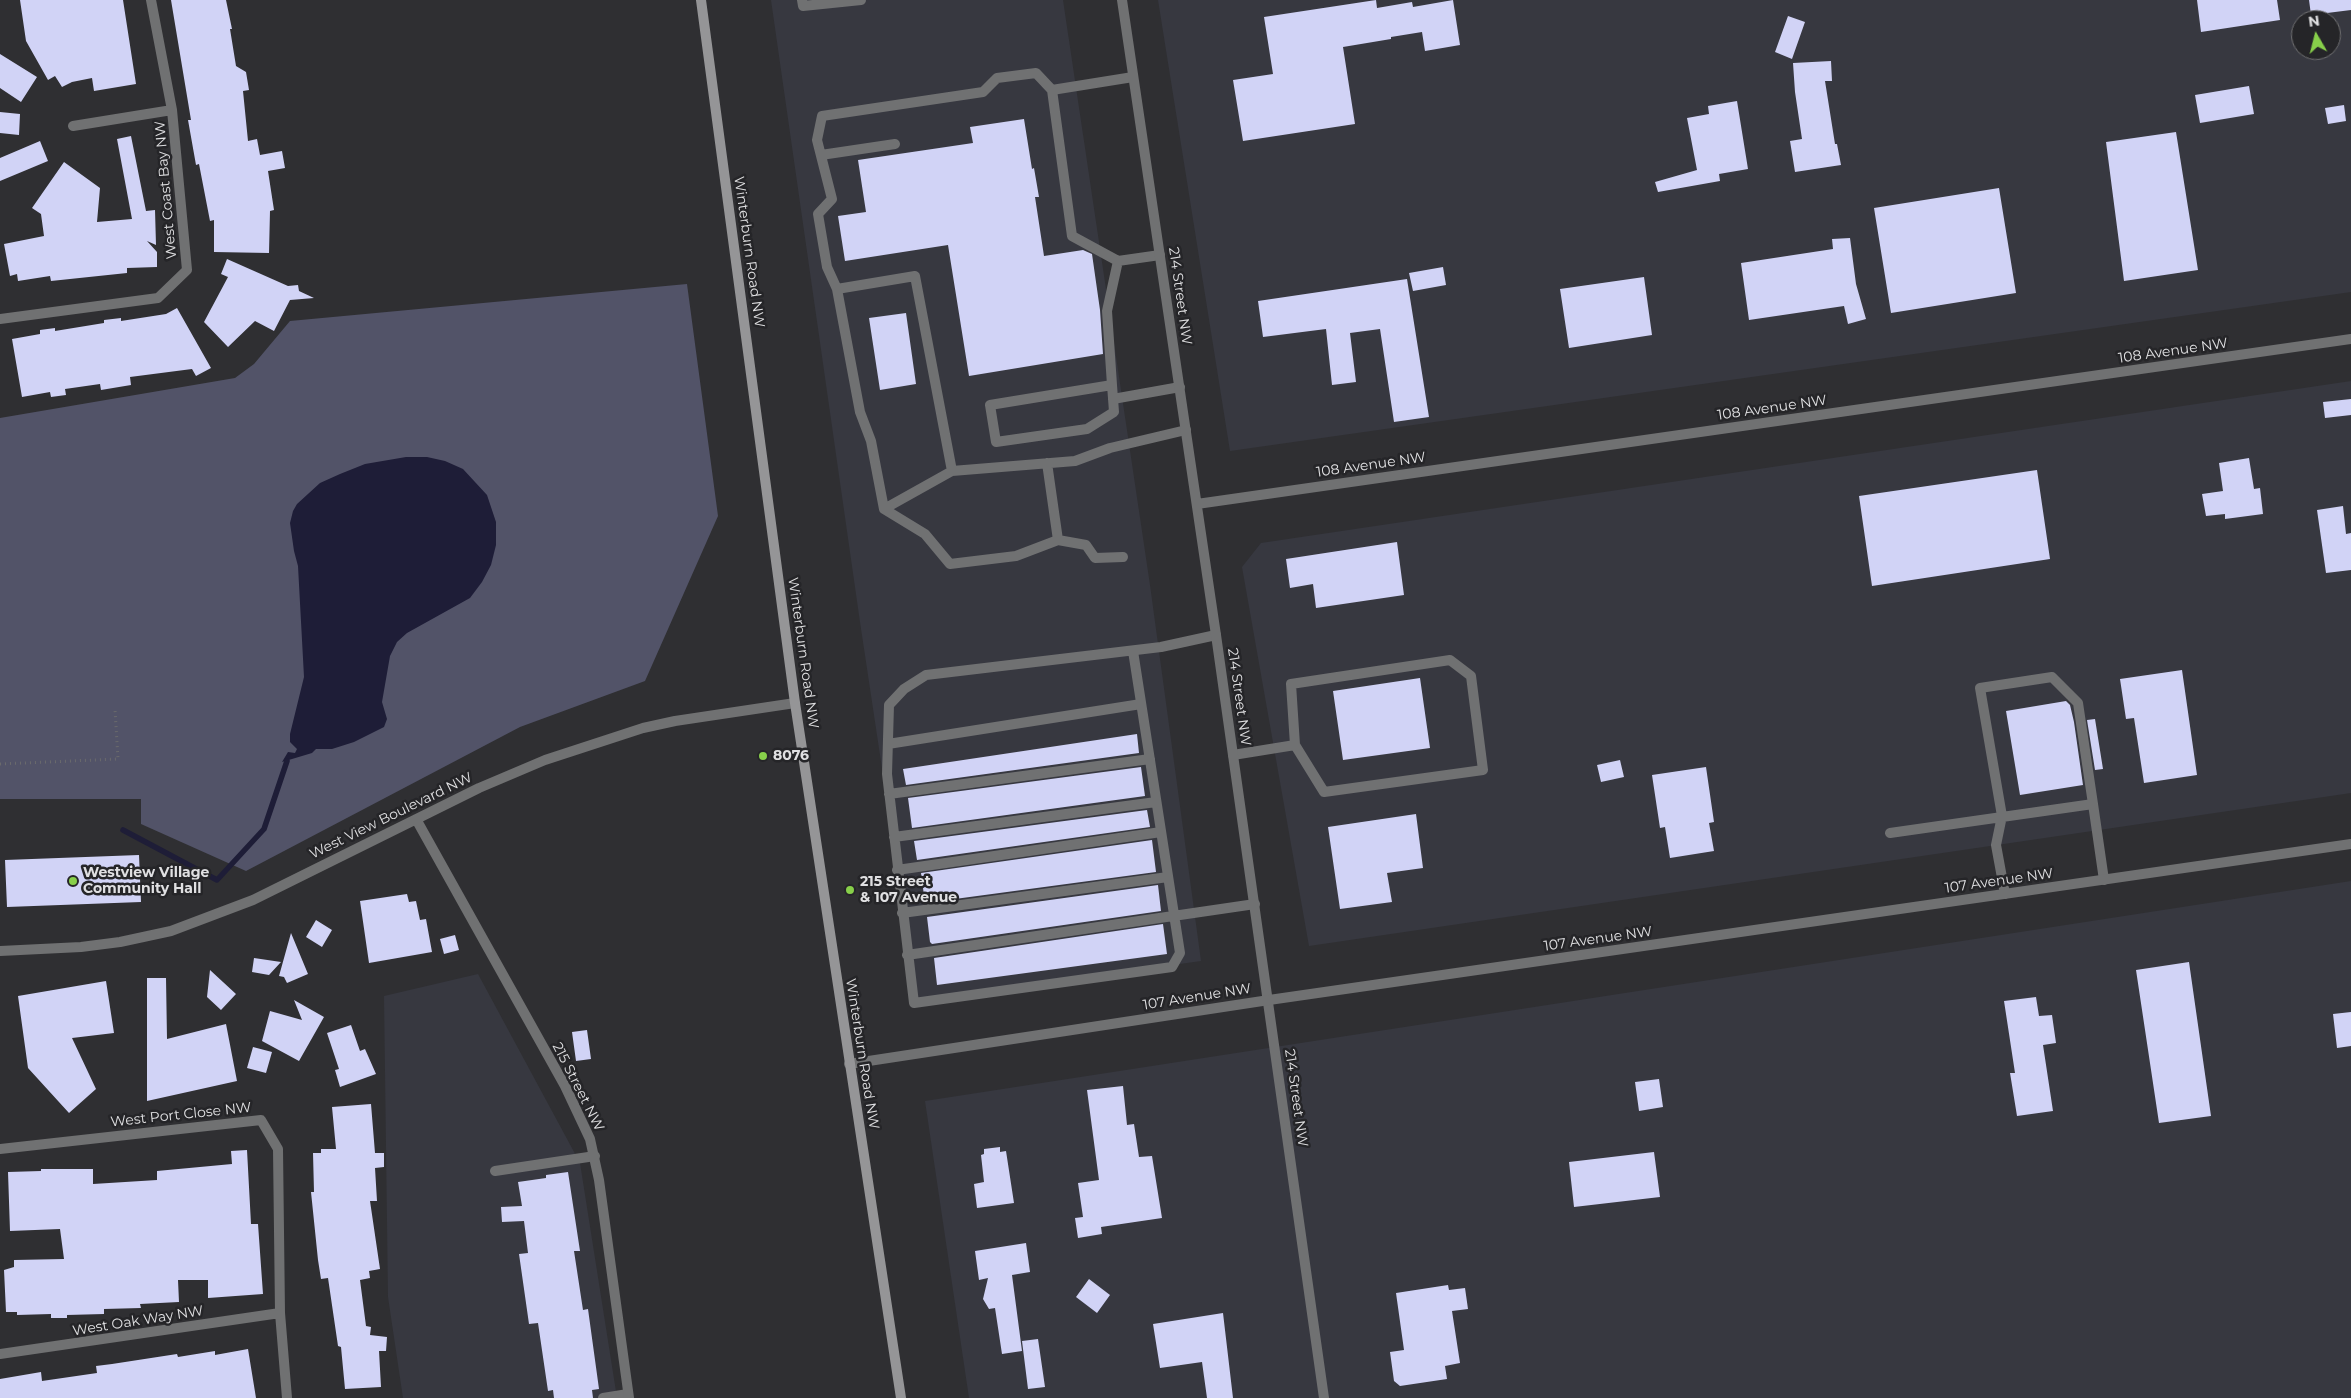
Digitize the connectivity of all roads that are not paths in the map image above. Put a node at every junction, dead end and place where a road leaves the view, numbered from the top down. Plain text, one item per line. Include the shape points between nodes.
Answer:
1 (151, 0) edge
2 (701, 0) edge
3 (802, 0) edge
4 (861, 0) edge
5 (1122, 0) edge
6 (1134, 77) junction
7 (1052, 90) junction
8 (172, 110) junction
9 (74, 126) dead end
10 (895, 144) dead end
11 (821, 155) junction
12 (1160, 255) junction
13 (1118, 261) junction
14 (837, 289) junction
15 (0, 319) edge
16 (2351, 339) edge
17 (1112, 385) junction
18 (1180, 387) junction
19 (1113, 400) junction
20 (1186, 430) junction
21 (1047, 463) junction
22 (952, 471) junction
23 (1197, 504) junction
24 (884, 509) junction
25 (1058, 540) junction
26 (1123, 557) dead end
27 (1216, 636) junction
28 (1133, 651) junction
29 (795, 703) junction
30 (1141, 704) junction
31 (888, 744) junction
32 (1295, 745) junction
33 (1234, 754) junction
34 (1150, 759) junction
35 (889, 794) junction
36 (1156, 802) junction
37 (2093, 804) junction
38 (2002, 816) junction
39 (416, 819) junction
40 (1161, 832) junction
41 (1890, 833) dead end
42 (894, 837) junction
43 (2351, 844) edge
44 (897, 870) junction
45 (1168, 877) junction
46 (2104, 880) junction
47 (2005, 894) junction
48 (1255, 904) junction
49 (902, 913) junction
50 (1174, 918) junction
51 (0, 950) edge
52 (906, 955) junction
53 (1269, 1000) junction
54 (849, 1064) junction
55 (0, 1149) edge
56 (595, 1156) junction
57 (495, 1171) dead end
58 (280, 1313) junction
59 (0, 1354) edge
60 (629, 1396) edge
61 (287, 1398) edge
62 (603, 1398) edge
63 (901, 1398) edge
64 (1324, 1398) edge

1 - 8 street, West Coast Bay NW
2 - 29 main road, Winterburn Road NW
3 - 4 street via 803,6
5 - 6 street, 214 Street NW
6 - 7 street
6 - 12 street, 214 Street NW
7 - 11 street via 1036,73 997,78 983,92 822,116 817,140
7 - 13 street via 1072,236
8 - 9 street
8 - 15 street, West Coast Bay NW via 187,270 158,298
10 - 11 street
11 - 14 street via 832,199 818,214 827,267
12 - 13 street
12 - 18 street, 214 Street NW
13 - 17 street via 1107,311
14 - 22 street via 915,276
14 - 24 street via 860,412 871,442
16 - 23 street, 108 Avenue NW
17 - 19 street
17 - 19 street via 990,406 996,442 1087,429 1114,412
18 - 19 street
18 - 20 street, 214 Street NW
20 - 21 street via 1110,448 1075,461
20 - 23 street, 214 Street NW
21 - 22 street
21 - 25 street
22 - 24 street
23 - 27 street, 214 Street NW
24 - 25 street via 925,534 950,564 1016,556
25 - 26 street via 1086,544 1095,558
27 - 28 street
27 - 33 street, 214 Street NW
28 - 30 street
28 - 31 street via 926,675 904,689 889,705
29 - 39 street, West View Boulevard NW via 675,721 602,740 517,771
29 - 54 main road, Winterburn Road NW
30 - 31 street
30 - 34 street
31 - 35 street
32 - 32 street via 1290,684 1450,660 1471,676 1483,770 1324,792
32 - 33 street
33 - 48 street, 214 Street NW
34 - 35 street
34 - 36 street
35 - 42 street
36 - 40 street
36 - 42 street
37 - 38 street
37 - 38 street via 2078,704 2052,677 1980,688
37 - 46 street
38 - 41 street
38 - 47 street via 1996,845
39 - 51 street, West View Boulevard NW via 253,900 171,931 110,944
39 - 56 street, 215 Street NW via 565,1086
40 - 44 street
40 - 45 street
42 - 44 street
43 - 46 street, 107 Avenue NW
44 - 49 street
45 - 49 street
45 - 50 street
46 - 47 street, 107 Avenue NW
47 - 53 street, 107 Avenue NW
48 - 50 street
48 - 53 street, 214 Street NW
49 - 52 street
50 - 52 street
50 - 52 street via 1180,953 1172,967 914,1003
53 - 54 street, 107 Avenue NW
53 - 64 street, 214 Street NW
54 - 63 main road, Winterburn Road NW
55 - 58 street, West Port Close NW via 261,1120 278,1149
56 - 57 street
56 - 60 street, 215 Street NW
58 - 59 street, West Oak Way NW
58 - 61 street, West Port Close NW
60 - 62 street

